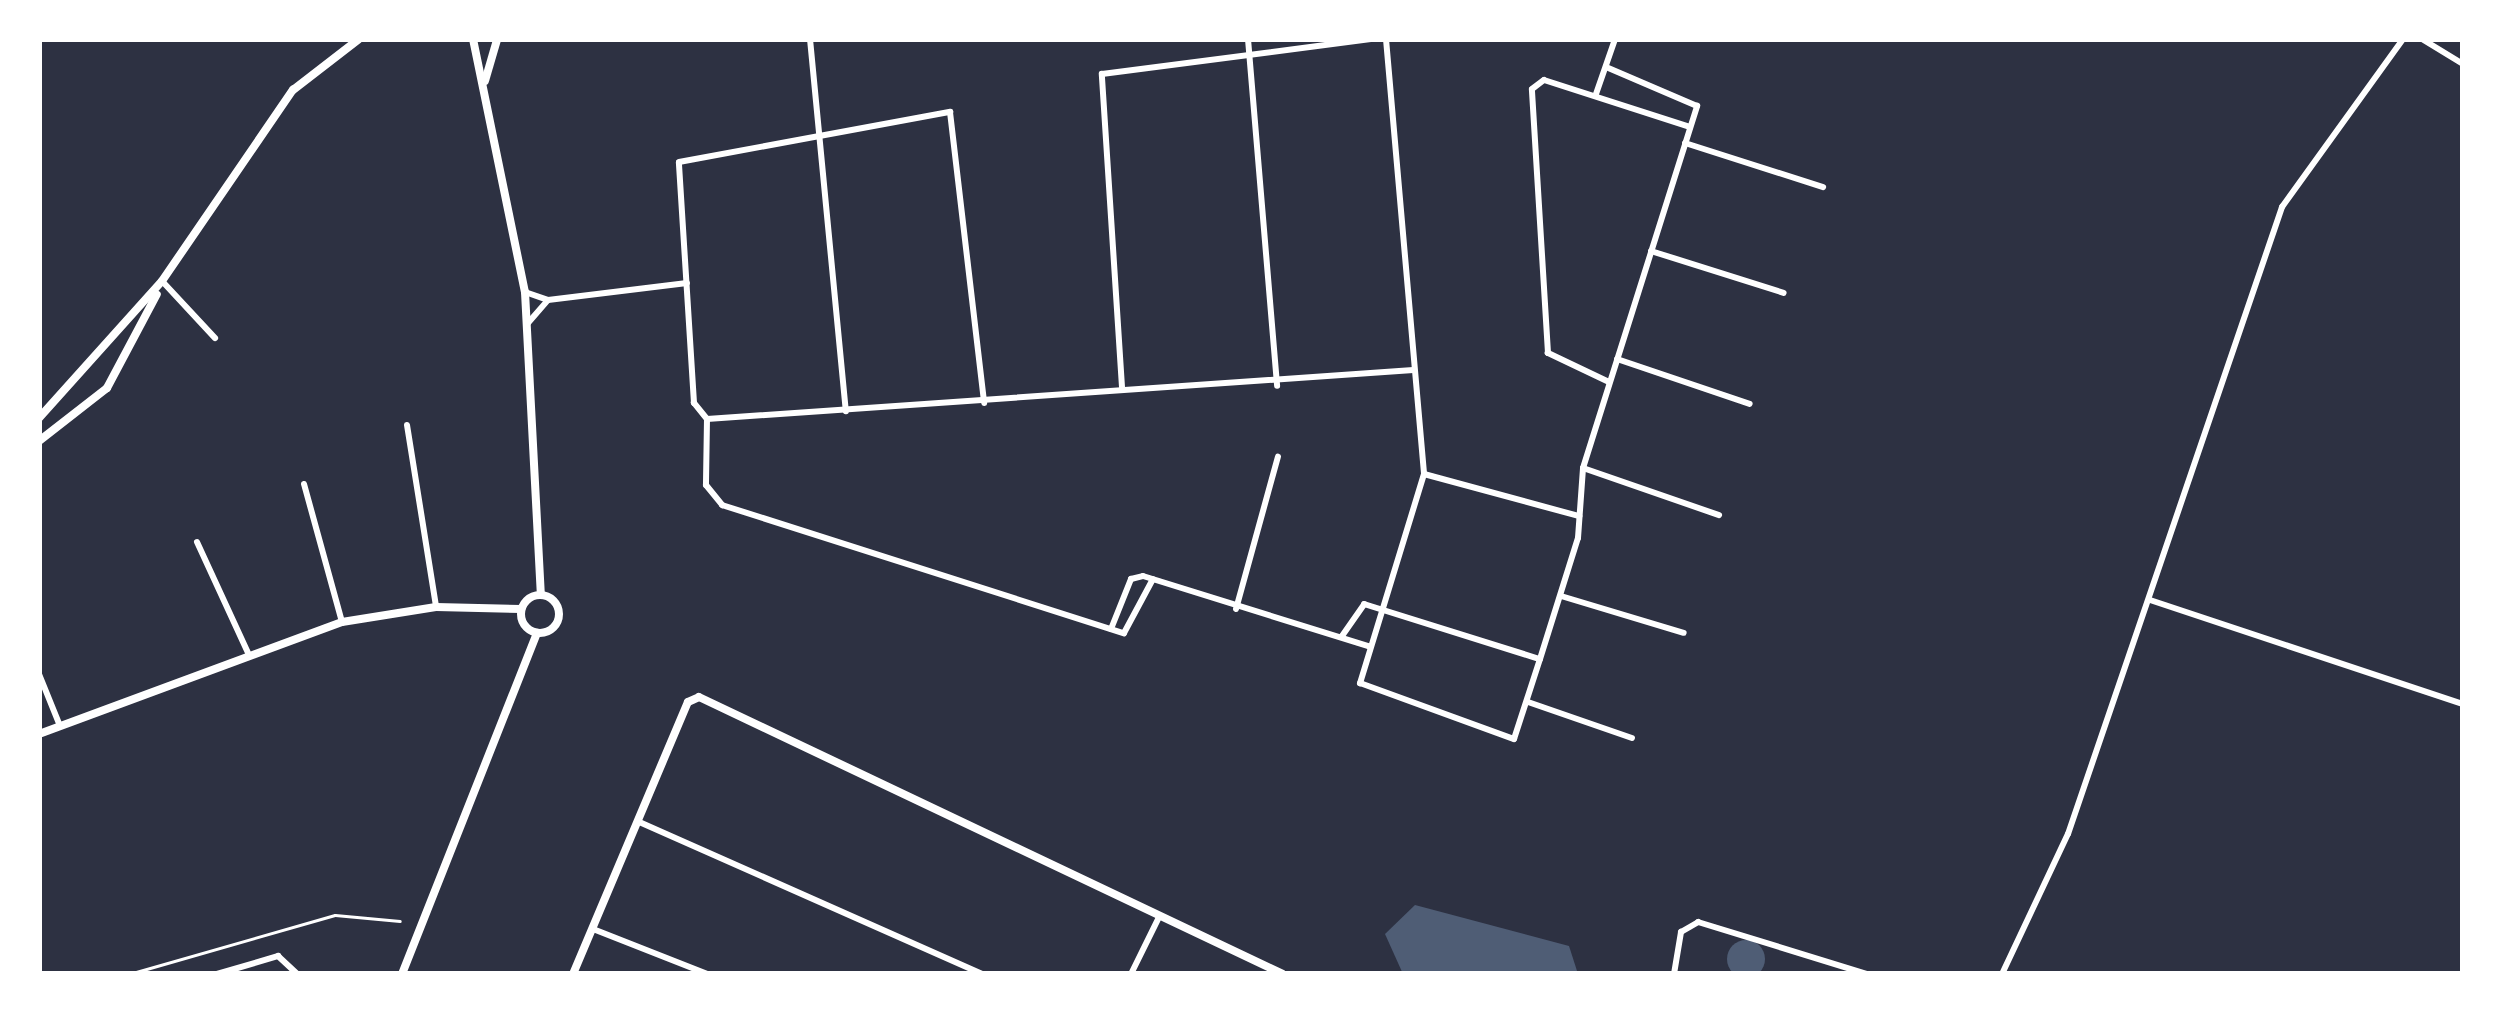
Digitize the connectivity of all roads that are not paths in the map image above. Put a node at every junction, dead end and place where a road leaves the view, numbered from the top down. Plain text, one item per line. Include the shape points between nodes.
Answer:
1 (359, 39) edge
2 (476, 39) edge
3 (498, 39) edge
4 (810, 39) edge
5 (1248, 39) edge
6 (1371, 39) edge
7 (1387, 39) edge
8 (1615, 39) edge
9 (2403, 39) edge
10 (2422, 39) edge
11 (1252, 54) junction
12 (2463, 64) edge
13 (1606, 67) junction
14 (484, 89) junction
15 (1596, 94) junction
16 (1690, 127) junction
17 (821, 134) junction
18 (1685, 143) junction
19 (1823, 187) dead end
20 (1651, 251) junction
21 (162, 281) junction
22 (687, 283) junction
23 (525, 292) junction
24 (1784, 293) dead end
25 (548, 300) junction
26 (528, 323) junction
27 (215, 338) dead end
28 (1617, 359) junction
29 (1413, 370) junction
30 (1609, 382) junction
31 (1277, 386) junction
32 (1122, 387) junction
33 (984, 403) junction
34 (1750, 404) dead end
35 (846, 411) junction
36 (42, 416) edge
37 (707, 419) junction
38 (407, 425) dead end
39 (56, 432) junction
40 (39, 441) edge
41 (1278, 457) dead end
42 (1583, 468) junction
43 (1424, 474) junction
44 (304, 484) dead end
45 (1580, 515) junction
46 (1719, 515) dead end
47 (197, 542) dead end
48 (1154, 579) junction
49 (542, 595) junction
50 (1560, 595) junction
51 (2150, 600) junction
52 (436, 607) junction
53 (521, 609) junction
54 (1236, 609) junction
55 (1381, 610) junction
56 (342, 622) junction
57 (1111, 629) junction
58 (537, 633) junction
59 (1684, 633) dead end
60 (1342, 637) junction
61 (1368, 646) junction
62 (248, 653) junction
63 (1540, 658) junction
64 (39, 674) edge
65 (1527, 701) junction
66 (2463, 704) edge
67 (60, 726) junction
68 (39, 734) edge
69 (1632, 738) dead end
70 (637, 821) junction
71 (1160, 917) junction
72 (593, 929) junction
73 (217, 974) edge
74 (297, 974) edge
75 (405, 974) edge
76 (574, 974) edge
77 (707, 974) edge
78 (982, 974) edge
79 (1131, 974) edge
80 (1283, 974) edge
81 (1674, 974) edge
82 (1867, 974) edge
83 (2002, 974) edge

1 - 21 street via 292,89
2 - 3 street
2 - 14 street
3 - 14 street
4 - 17 street
5 - 11 street
6 - 11 street
7 - 29 street
8 - 13 street
9 - 51 street via 2282,207
10 - 12 street
11 - 31 street
11 - 32 street via 1102,74
13 - 15 street
13 - 16 street via 1692,95
14 - 23 street
15 - 16 street
15 - 30 street via 1534,82 1548,353
16 - 18 street
17 - 22 street via 679,162
17 - 33 street via 950,112
17 - 35 street
18 - 19 street
18 - 20 street
20 - 24 street
20 - 28 street
21 - 27 street
21 - 36 street
21 - 39 street via 106,388
22 - 25 street
22 - 37 street via 694,403
23 - 25 street
23 - 26 street
25 - 26 street
26 - 49 street
28 - 30 street
28 - 34 street
29 - 31 street
29 - 43 street
30 - 42 street
31 - 32 street
32 - 33 street
33 - 35 street
35 - 37 street
36 - 39 street
37 - 57 street via 706,485 722,505
38 - 52 street
39 - 40 street
41 - 54 street
42 - 45 street
42 - 46 street
43 - 45 street
43 - 55 street
44 - 56 street
45 - 50 street
47 - 62 street
48 - 54 street
48 - 57 street via 1135,628
48 - 57 street via 1131,579
49 - 53 street
49 - 58 street via 559,616
50 - 59 street
50 - 63 street
51 - 66 street
51 - 83 street via 2068,834
52 - 53 street
52 - 56 street
53 - 58 street
54 - 60 street
55 - 60 street via 1357,605
55 - 61 street
55 - 63 street
56 - 62 street
58 - 75 street
60 - 61 street
61 - 65 street via 1363,690 1514,739
62 - 67 street
63 - 65 street
64 - 67 street
65 - 69 street
67 - 68 street
70 - 71 street via 699,698
70 - 72 street
70 - 78 street
71 - 79 street
71 - 80 street
72 - 76 street
72 - 77 street
73 - 74 street via 278,956
81 - 82 street via 1681,932 1698,922

